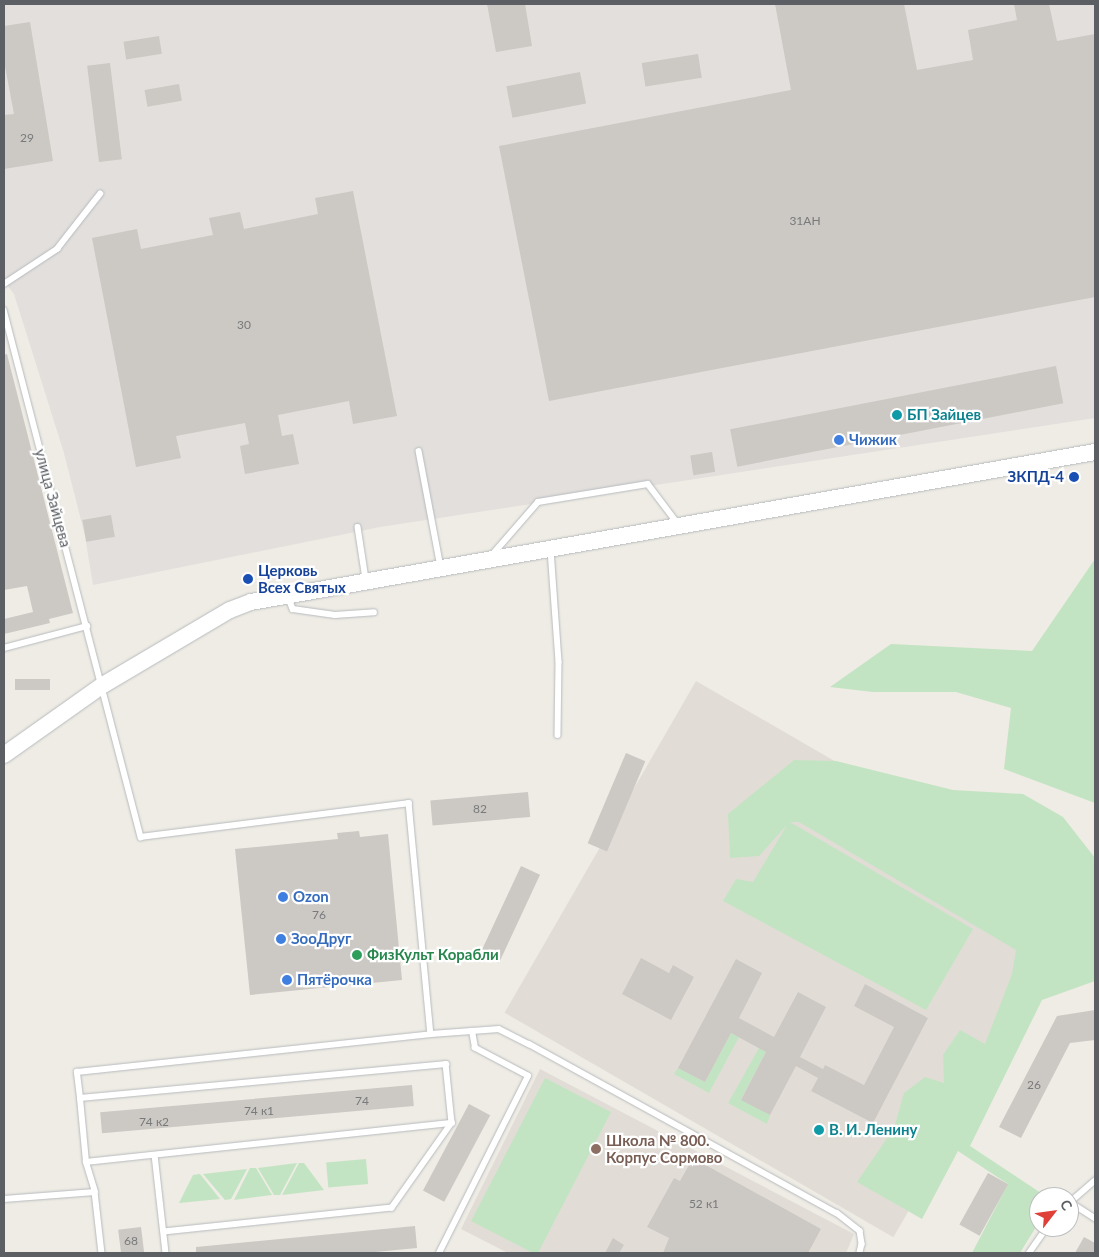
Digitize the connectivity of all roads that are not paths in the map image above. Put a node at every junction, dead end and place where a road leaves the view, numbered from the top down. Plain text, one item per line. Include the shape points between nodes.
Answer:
1 (100, 194) dead end
2 (4, 284) edge
3 (4, 310) edge
4 (419, 451) dead end
5 (1095, 452) edge
6 (679, 526) junction
7 (358, 527) dead end
8 (551, 550) junction
9 (486, 562) junction
10 (442, 570) junction
11 (367, 583) junction
12 (288, 596) junction
13 (374, 612) dead end
14 (88, 626) junction
15 (4, 648) edge
16 (103, 685) junction
17 (558, 735) dead end
18 (4, 755) edge
19 (472, 1031) junction
20 (431, 1034) junction
21 (80, 1098) junction
22 (452, 1123) junction
23 (155, 1155) junction
24 (86, 1162) junction
25 (1095, 1180) edge
26 (95, 1192) junction
27 (1079, 1195) edge
28 (4, 1199) edge
29 (1079, 1208) edge
30 (1095, 1218) edge
31 (164, 1232) junction
32 (1040, 1237) edge
33 (102, 1253) edge
34 (166, 1253) edge
35 (439, 1253) edge
36 (860, 1253) edge
37 (1029, 1253) edge

1 - 2 lane via 57,249
3 - 14 lane, улица Зайцева
4 - 10 lane
5 - 6 street
6 - 8 street
6 - 9 lane via 648,484 538,502
7 - 11 lane
8 - 9 street
8 - 17 lane via 559,662
9 - 10 street
10 - 11 street
11 - 12 street
12 - 13 lane via 293,609 335,616
12 - 16 street via 251,602 230,610
14 - 15 lane
14 - 16 lane, улица Зайцева
16 - 18 street
16 - 20 lane, улица Зайцева via 141,837 409,803
19 - 20 lane
19 - 35 lane via 475,1048 528,1076
19 - 36 lane via 499,1030 514,1037 837,1213 860,1231
20 - 21 lane via 77,1072
21 - 22 lane via 446,1064
21 - 24 lane
22 - 23 lane
22 - 31 lane via 392,1208
23 - 24 lane
23 - 31 lane
24 - 26 lane
25 - 27 lane
26 - 28 lane
26 - 33 lane
29 - 30 lane
31 - 34 lane
32 - 37 lane

